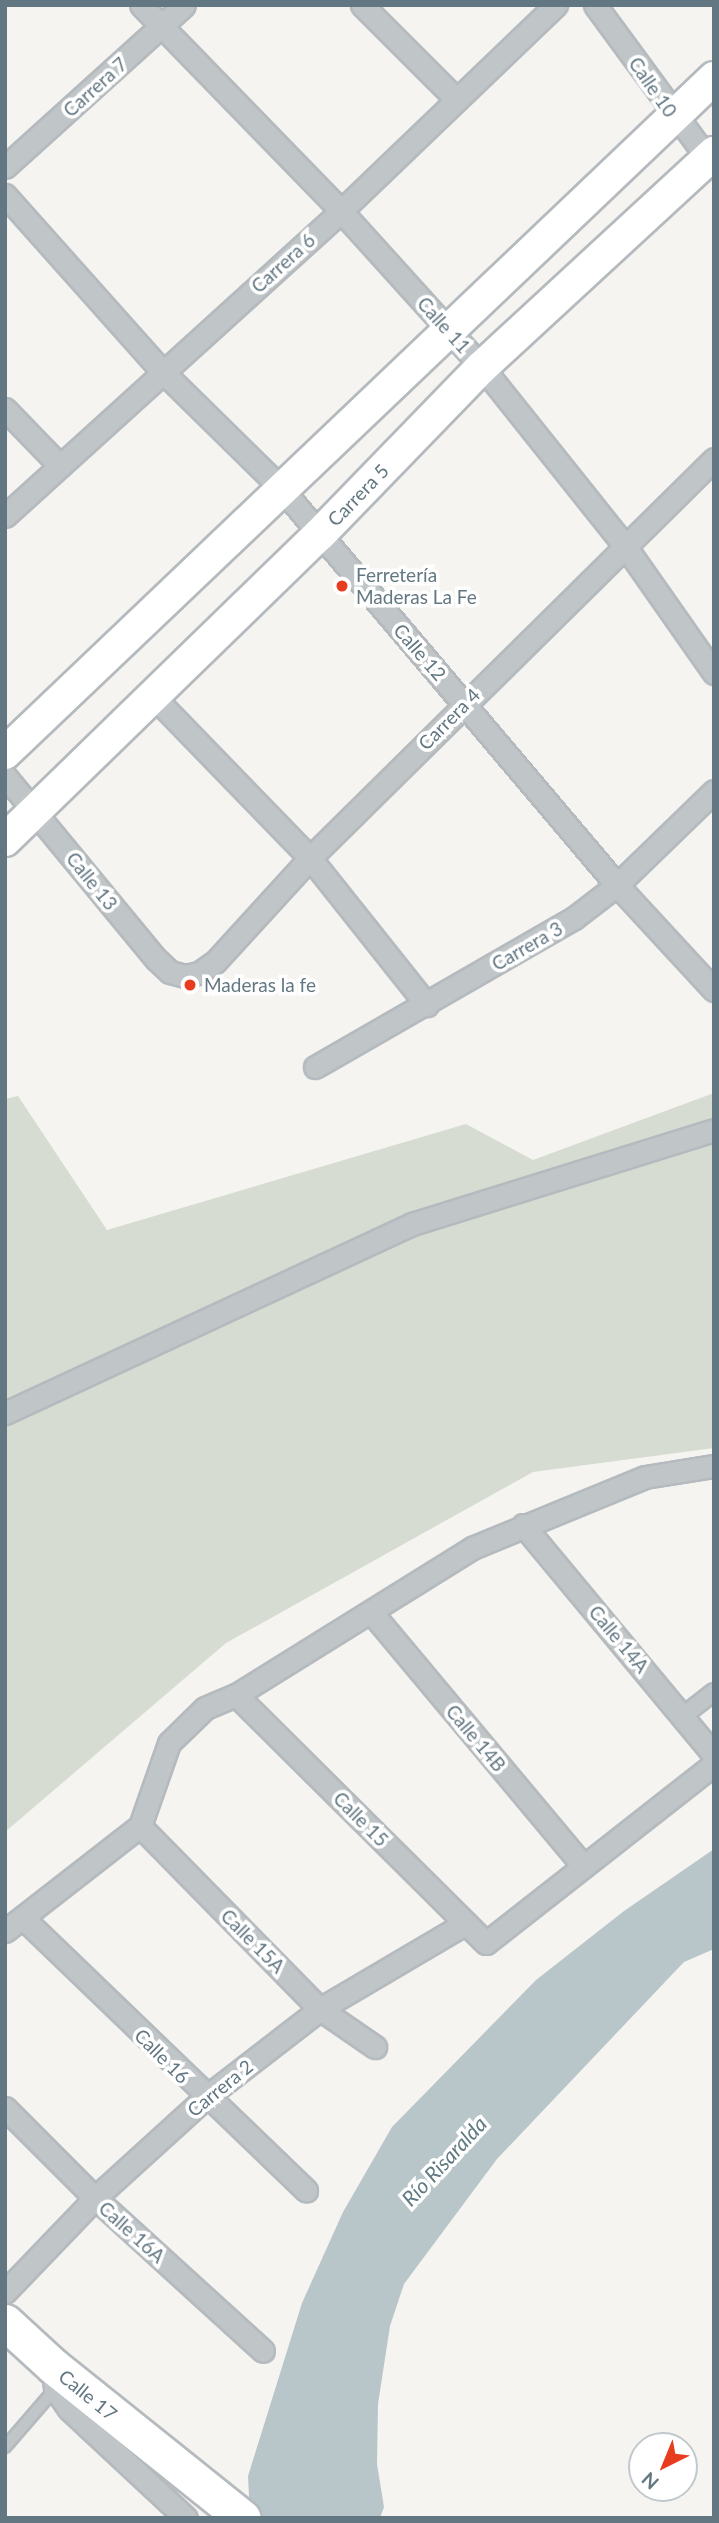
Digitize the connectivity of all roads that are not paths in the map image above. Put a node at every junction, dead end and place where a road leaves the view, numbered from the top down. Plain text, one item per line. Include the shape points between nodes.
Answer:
1 (141, 5) edge
2 (184, 5) edge
3 (362, 5) edge
4 (556, 5) edge
5 (595, 5) edge
6 (162, 28) junction
7 (714, 78) edge
8 (457, 100) junction
9 (674, 118) junction
10 (712, 160) edge
11 (5, 167) edge
12 (5, 195) edge
13 (341, 211) junction
14 (450, 332) junction
15 (482, 368) junction
16 (162, 371) junction
17 (5, 409) edge
18 (714, 459) edge
19 (60, 466) junction
20 (281, 488) junction
21 (5, 516) edge
22 (319, 535) junction
23 (625, 546) junction
24 (714, 673) edge
25 (152, 695) junction
26 (465, 704) junction
27 (5, 752) edge
28 (5, 776) edge
29 (714, 791) edge
30 (35, 812) junction
31 (5, 840) edge
32 (310, 858) junction
33 (617, 885) junction
34 (185, 976) joint
35 (714, 990) edge
36 (427, 1005) junction
37 (315, 1066) dead end
38 (714, 1130) edge
39 (5, 1413) edge
40 (714, 1466) edge
41 (523, 1525) junction
42 (371, 1612) junction
43 (714, 1692) edge
44 (236, 1695) junction
45 (684, 1716) junction
46 (714, 1755) edge
47 (714, 1765) edge
48 (140, 1826) junction
49 (582, 1864) junction
50 (23, 1918) junction
51 (466, 1923) junction
52 (5, 1931) edge
53 (320, 2009) junction
54 (375, 2047) dead end
55 (205, 2098) junction
56 (5, 2108) edge
57 (306, 2190) dead end
58 (95, 2198) junction
59 (5, 2292) edge
60 (5, 2322) edge
61 (263, 2351) dead end
62 (54, 2378) junction
63 (5, 2447) edge
64 (186, 2518) edge
65 (243, 2518) edge

1 - 6 street, Calle 11
2 - 6 street, Carrera 7
3 - 8 street
4 - 8 street, Carrera 6
5 - 9 street, Calle 10
6 - 11 street, Carrera 7
6 - 13 street, Calle 11
7 - 9 main road
8 - 13 street, Carrera 6
9 - 10 street, Calle 10
9 - 14 main road
10 - 15 main road, Carrera 5
12 - 16 street, Calle 12
13 - 14 street, Calle 11
13 - 16 street, Carrera 6
14 - 15 street, Calle 11
14 - 20 main road
15 - 22 main road, Carrera 5
15 - 23 street, Calle 11
16 - 19 street, Carrera 6
16 - 20 street, Calle 12
17 - 19 street
18 - 23 street, Carrera 4
19 - 21 street, Carrera 6
20 - 22 street, Calle 12
20 - 27 main road
22 - 25 main road, Carrera 5
22 - 26 street, Calle 12
23 - 24 street, Calle 11
23 - 26 street, Carrera 4
25 - 30 main road, Carrera 5
25 - 32 street
26 - 32 street, Carrera 4
26 - 33 street, Calle 12
28 - 30 street, Calle 13
29 - 33 street, Carrera 3
30 - 31 main road, Carrera 5
30 - 34 street, Calle 13 via 156,959 170,972
32 - 34 street, Carrera 4 via 215,962
32 - 36 street
33 - 35 street, Calle 12
33 - 36 street, Carrera 3 via 574,918
36 - 37 street, Carrera 3
38 - 39 street via 412,1224
40 - 41 street via 645,1477
41 - 42 street via 472,1548
41 - 45 street, Calle 14A
42 - 44 street
42 - 49 street, Calle 14B
43 - 45 street
44 - 48 street via 205,1708 169,1743
44 - 51 street, Calle 15
45 - 46 street, Calle 14A
47 - 49 street
48 - 50 street
48 - 53 street, Calle 15A
49 - 51 street, Calle 15 via 486,1943
50 - 52 street
50 - 55 street, Calle 16
51 - 53 street, Carrera 2
53 - 54 street, Calle 15A
53 - 55 street, Carrera 2
55 - 57 street, Calle 16
55 - 58 street, Carrera 2
56 - 58 street, Calle 16A
58 - 59 street, Carrera 2
58 - 61 street, Calle 16A
60 - 62 main road, Calle 17
62 - 63 lane
62 - 64 street via 87,2428
62 - 65 main road, Calle 17

